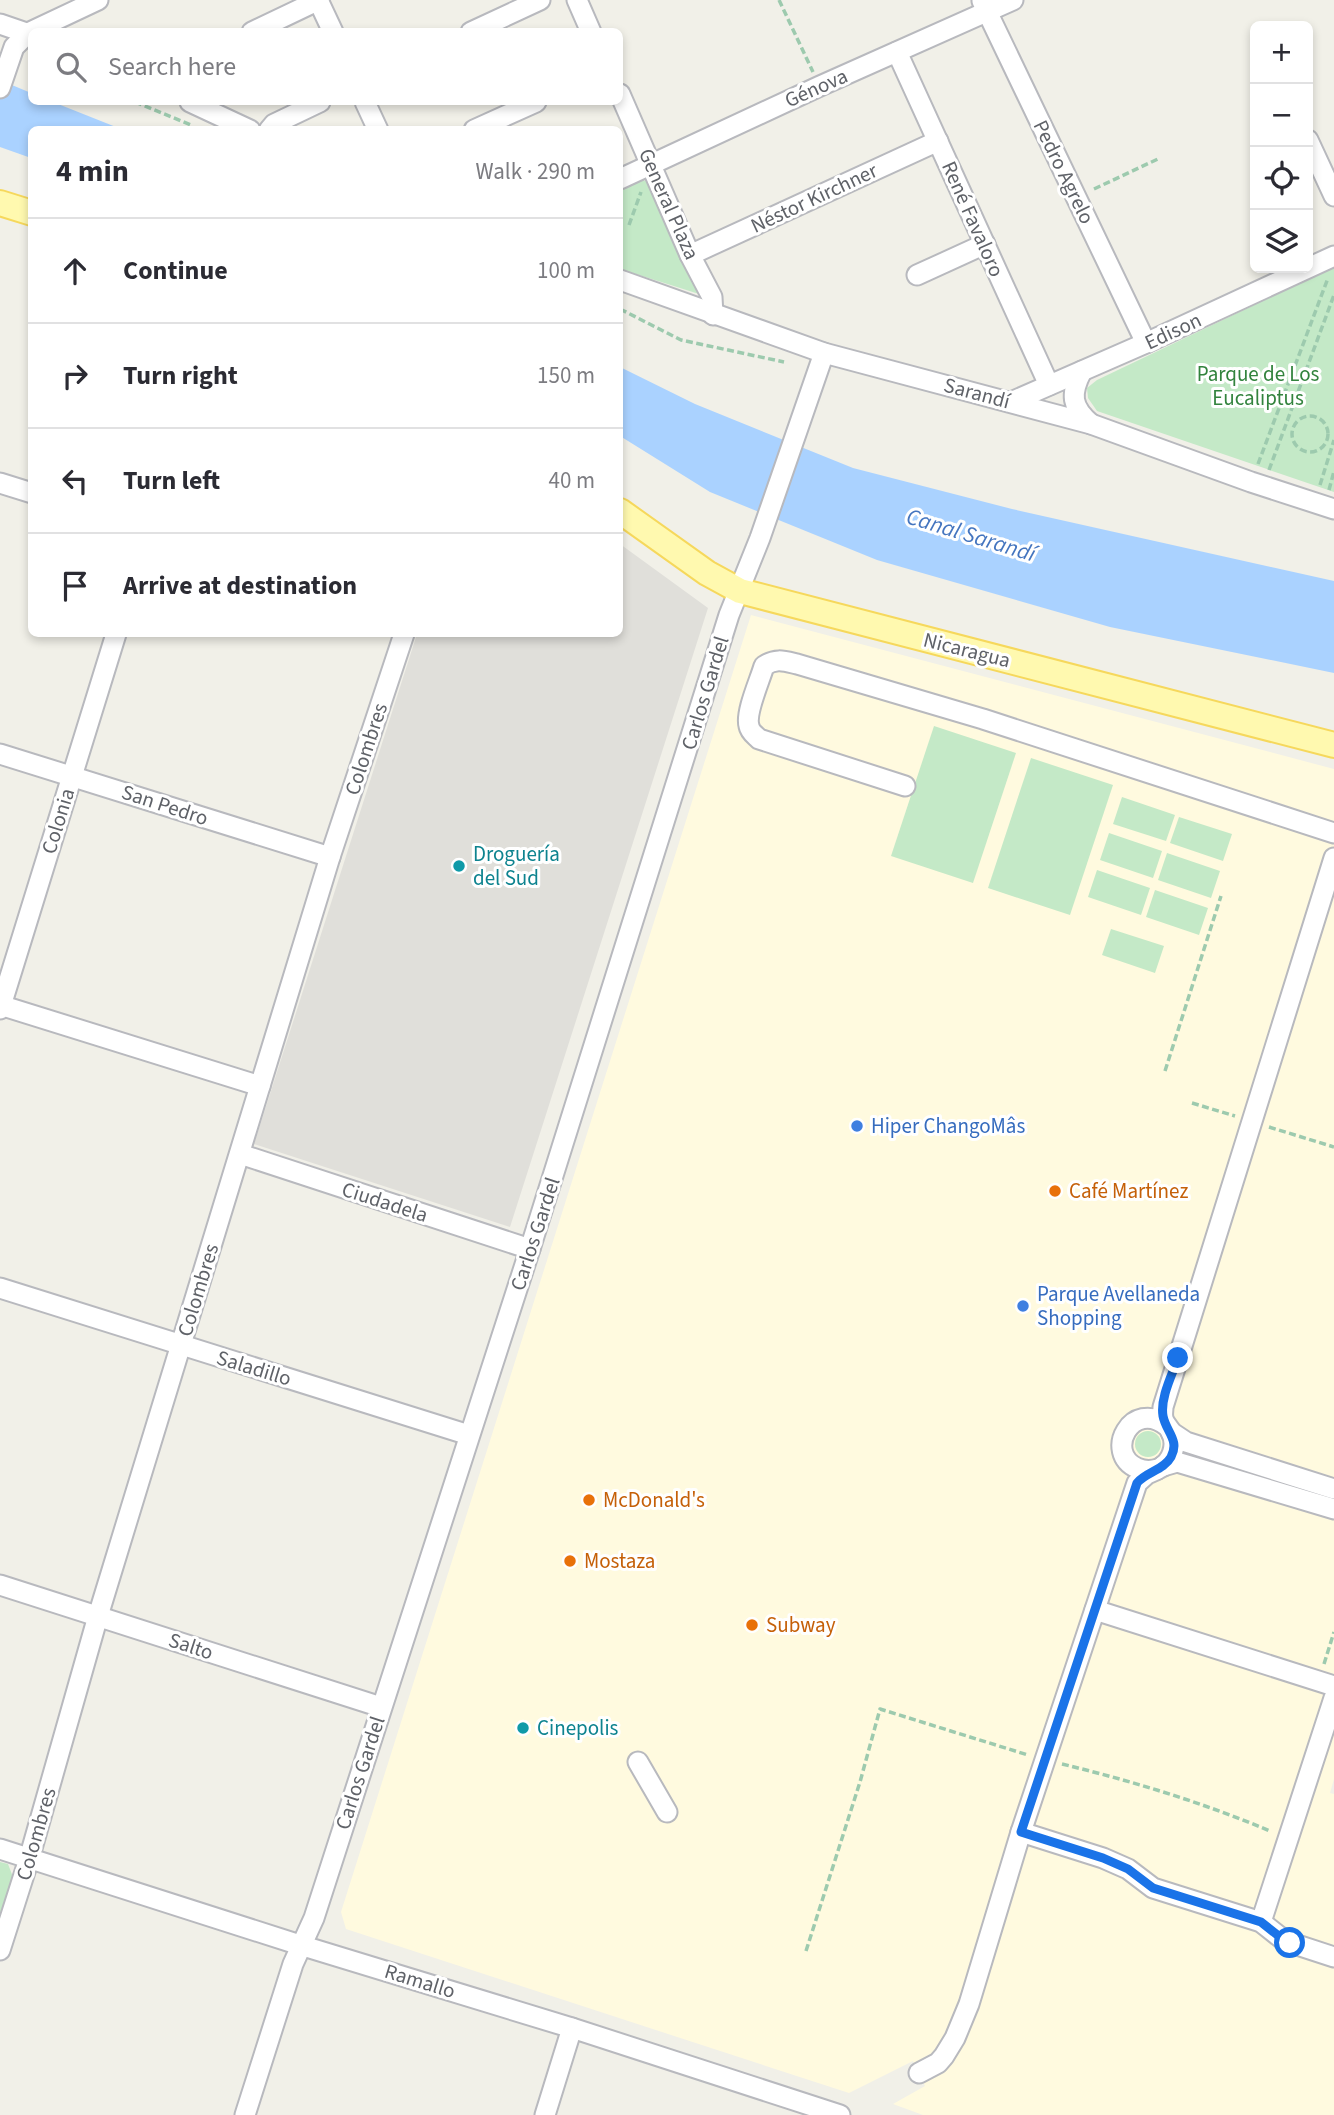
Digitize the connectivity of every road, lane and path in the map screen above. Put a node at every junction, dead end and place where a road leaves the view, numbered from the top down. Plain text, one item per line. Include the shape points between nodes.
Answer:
1 (98, 0) edge
2 (318, 0) edge
3 (540, 0) edge
4 (577, 0) edge
5 (779, 0) edge
6 (1013, 0) edge
7 (984, 6) edge
8 (0, 24) edge
9 (42, 28) edge
10 (260, 28) edge
11 (331, 28) edge
12 (480, 28) edge
13 (589, 28) edge
14 (28, 33) edge
15 (28, 36) edge
16 (897, 52) junction
17 (820, 86) junction
18 (0, 88) edge
19 (623, 101) edge
20 (142, 105) edge
21 (196, 105) edge
22 (314, 105) edge
23 (366, 105) edge
24 (529, 105) edge
25 (192, 126) edge
26 (241, 126) edge
27 (272, 126) edge
28 (376, 126) edge
29 (483, 126) edge
30 (938, 141) junction
31 (1311, 147) edge
32 (1160, 158) dead end
33 (652, 164) junction
34 (623, 178) edge
35 (1334, 196) edge
36 (1076, 198) junction
37 (0, 203) edge
38 (28, 212) edge
39 (629, 225) dead end
40 (985, 244) junction
41 (690, 255) junction
42 (1334, 256) edge
43 (917, 275) dead end
44 (1329, 276) dead end
45 (623, 281) edge
46 (1334, 295) edge
47 (623, 311) edge
48 (713, 315) junction
49 (1146, 343) junction
50 (824, 353) junction
51 (784, 362) dead end
52 (1083, 372) junction
53 (1049, 385) junction
54 (1011, 402) junction
55 (1091, 424) junction
56 (1286, 424) junction
57 (1294, 427) junction
58 (1327, 441) junction
59 (1334, 442) edge
60 (0, 483) edge
61 (1257, 483) junction
62 (28, 492) edge
63 (1315, 502) junction
64 (1334, 509) edge
65 (623, 513) edge
66 (740, 591) junction
67 (115, 637) edge
68 (403, 637) edge
69 (1334, 745) edge
70 (0, 754) edge
71 (72, 775) junction
72 (905, 786) dead end
73 (1334, 832) edge
74 (330, 858) junction
75 (1334, 858) edge
76 (1221, 896) dead end
77 (0, 1006) edge
78 (1166, 1071) dead end
79 (260, 1086) junction
80 (240, 1154) junction
81 (530, 1250) junction
82 (0, 1288) edge
83 (181, 1345) junction
84 (1162, 1421) junction
85 (469, 1435) junction
86 (1159, 1468) junction
87 (1134, 1474) junction
88 (1334, 1489) edge
89 (1334, 1509) edge
90 (0, 1585) edge
91 (1095, 1610) junction
92 (98, 1616) junction
93 (1334, 1686) edge
94 (1334, 1698) edge
95 (381, 1707) junction
96 (1046, 1761) junction
97 (638, 1762) dead end
98 (667, 1812) dead end
99 (1270, 1830) dead end
100 (1021, 1832) junction
101 (0, 1850) edge
102 (29, 1859) junction
103 (1261, 1922) junction
104 (300, 1945) junction
105 (0, 1950) edge
106 (806, 1951) dead end
107 (1334, 1957) edge
108 (572, 2028) junction
109 (919, 2073) dead end
110 (246, 2115) edge
111 (545, 2115) edge
112 (840, 2115) edge

1 - 9 street
2 - 10 street
2 - 11 street
3 - 12 street
4 - 13 street
5 - 17 path
6 - 7 street, Génova
7 - 16 street, Génova
7 - 36 street, Pedro Agrelo
8 - 14 street
15 - 18 street via 14,47
16 - 17 street, Génova
16 - 30 street, René Favaloro
17 - 33 street, Génova
19 - 33 street, General Plaza
20 - 25 path
21 - 26 street
22 - 27 street
23 - 28 street
24 - 29 street
30 - 40 street, René Favaloro
30 - 41 street, Néstor Kirchner
31 - 35 street
32 - 36 path
33 - 34 street, Génova
33 - 39 path
33 - 41 street, General Plaza
36 - 49 street, Pedro Agrelo
37 - 38 main road
40 - 43 street
40 - 53 street, René Favaloro
41 - 48 street, General Plaza via 712,297
42 - 49 street, Edison
44 - 61 path
45 - 48 street, Sarandí
46 - 56 path
47 - 51 path via 681,340
48 - 50 street, Sarandí
49 - 52 street, Edison
50 - 54 street, Sarandí
50 - 66 street, Carlos Gardel
52 - 53 street, Edison
52 - 55 street via 1076,382 1074,400 1081,416
53 - 54 street, Edison
54 - 55 street, Sarandí
55 - 61 street, Sarandí
56 - 57 path
56 - 61 path
57 - 58 path via 1294,441 1302,450 1314,451
57 - 58 path via 1306,416 1318,418 1328,430
58 - 59 path
59 - 63 path
60 - 62 street
61 - 63 street, Sarandí
63 - 64 street, Sarandí
65 - 66 main road, Nicaragua
66 - 69 main road, Nicaragua
66 - 81 street, Carlos Gardel
67 - 71 street, Colonia
68 - 74 street, Colombres
70 - 71 street, San Pedro
71 - 74 street, San Pedro
71 - 77 street, Colonia
72 - 73 street via 760,739 749,727 748,717 764,666 781,660 797,664
74 - 79 street, Colombres
75 - 84 street
76 - 78 path
77 - 79 street
79 - 80 street, Colombres
80 - 81 street, Ciudadela
80 - 83 street, Colombres
81 - 85 street, Carlos Gardel
82 - 83 street, Saladillo
83 - 85 street, Saladillo
83 - 92 street, Colombres
84 - 86 street via 1174,1447 1169,1461
84 - 87 street via 1130,1424 1125,1432 1122,1449
84 - 88 street via 1186,1443
85 - 95 street, Carlos Gardel
86 - 87 street
86 - 89 street via 1177,1462
87 - 91 street
90 - 92 street, Salto
91 - 93 street
91 - 96 street
92 - 95 street, Salto
92 - 102 street, Colombres
94 - 103 street
95 - 104 street, Carlos Gardel via 314,1918
96 - 99 path via 1215,1809
96 - 100 street
96 - 106 path via 880,1709
97 - 98 street
100 - 103 street via 1103,1858 1153,1888
100 - 109 street via 955,2038 938,2063
101 - 102 street, Ramallo
102 - 104 street, Ramallo
102 - 105 street, Colombres
103 - 107 street via 1285,1941
104 - 108 street, Ramallo
104 - 110 street, Carlos Gardel
108 - 111 street
108 - 112 street, Ramallo

